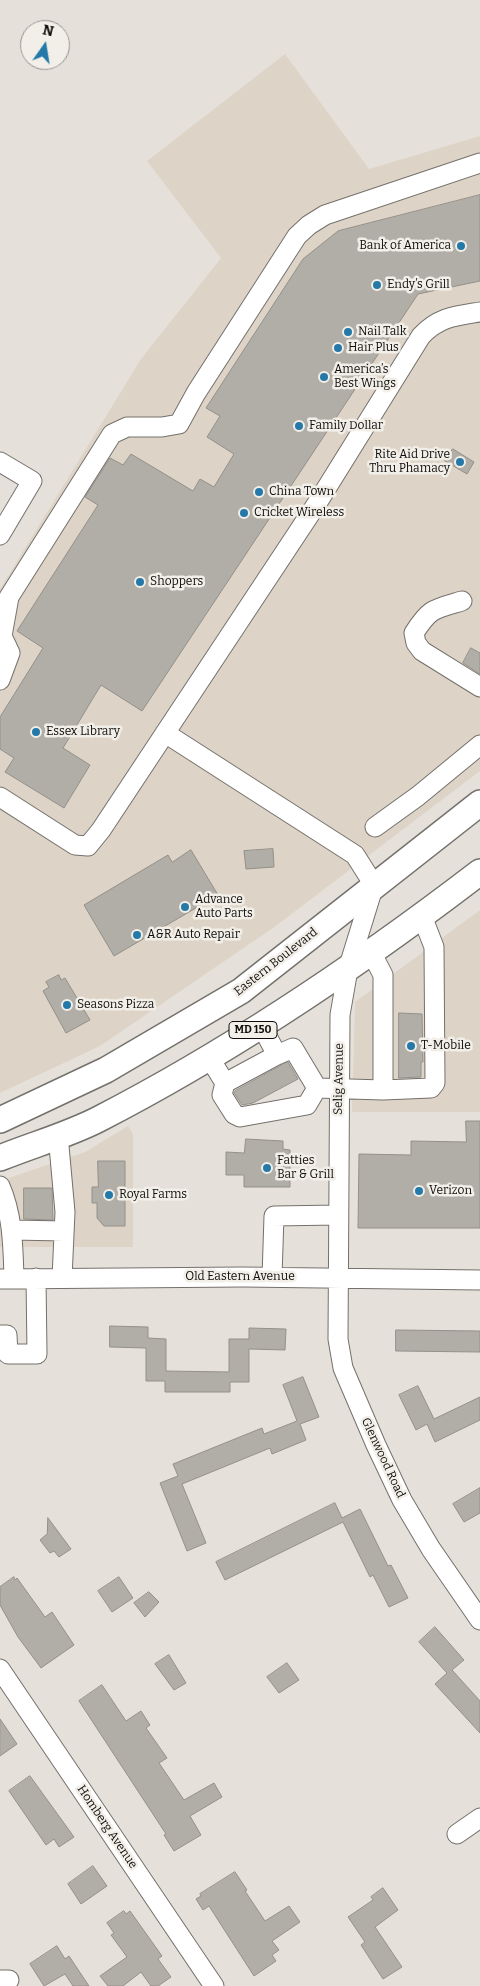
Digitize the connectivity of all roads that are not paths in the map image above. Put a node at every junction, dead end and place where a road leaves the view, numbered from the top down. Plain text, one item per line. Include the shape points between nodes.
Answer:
1 (480, 163) edge
2 (480, 312) edge
3 (0, 462) edge
4 (0, 535) edge
5 (462, 601) dead end
6 (0, 680) edge
7 (480, 687) edge
8 (165, 733) junction
9 (480, 745) edge
10 (0, 797) edge
11 (480, 803) edge
12 (375, 827) dead end
13 (480, 872) edge
14 (374, 885) junction
15 (422, 916) junction
16 (371, 952) junction
17 (348, 969) junction
18 (261, 1025) junction
19 (277, 1055) junction
20 (209, 1057) junction
21 (225, 1083) junction
22 (317, 1088) junction
23 (339, 1088) junction
24 (384, 1090) junction
25 (0, 1120) edge
26 (58, 1135) junction
27 (0, 1158) edge
28 (0, 1186) edge
29 (338, 1215) junction
30 (12, 1230) junction
31 (64, 1231) junction
32 (272, 1277) junction
33 (337, 1277) junction
34 (36, 1278) junction
35 (62, 1278) junction
36 (7, 1279) edge
37 (480, 1280) edge
38 (0, 1335) edge
39 (480, 1620) edge
40 (0, 1669) edge
41 (480, 1818) edge
42 (457, 1834) dead end
43 (214, 1986) edge

1 - 6 street via 325,215 308,225 291,244 179,424 127,427 112,434 8,597 2,636 10,653
2 - 8 street via 443,319 421,336 330,482
3 - 4 street via 32,481
5 - 7 street via 426,614 414,634 422,651
8 - 10 street via 88,846 75,845
8 - 14 street via 355,855
9 - 12 street
11 - 14 main road, Eastern Boulevard
13 - 15 main road, MD 150
14 - 17 street, Selig Avenue
14 - 25 main road, Eastern Boulevard via 241,991 106,1070
15 - 16 main road, MD 150
15 - 24 street via 434,947 435,1083 430,1088
16 - 17 main road, MD 150
16 - 24 street via 383,975
17 - 18 main road, MD 150
17 - 23 street, Selig Avenue via 340,1015
18 - 19 street
18 - 20 main road, MD 150
19 - 21 street
19 - 22 street via 293,1048
20 - 21 street
20 - 26 main road, MD 150 via 97,1120
21 - 22 street via 222,1095 234,1114 240,1117 307,1105
22 - 23 street
23 - 24 street
23 - 29 street, Selig Avenue
26 - 27 main road, MD 150
26 - 31 street
28 - 30 street
29 - 32 street via 274,1216
29 - 33 street, Selig Avenue
30 - 31 street
30 - 36 street
31 - 35 street
32 - 33 street, Old Eastern Avenue
32 - 35 street, Old Eastern Avenue
33 - 37 street, Old Eastern Avenue
33 - 39 street, Glenwood Road via 338,1339 343,1368 402,1500
34 - 35 street, Old Eastern Avenue
34 - 36 street, Old Eastern Avenue
34 - 38 street via 37,1354 8,1354 7,1335
40 - 43 street, Homberg Avenue
41 - 42 street

